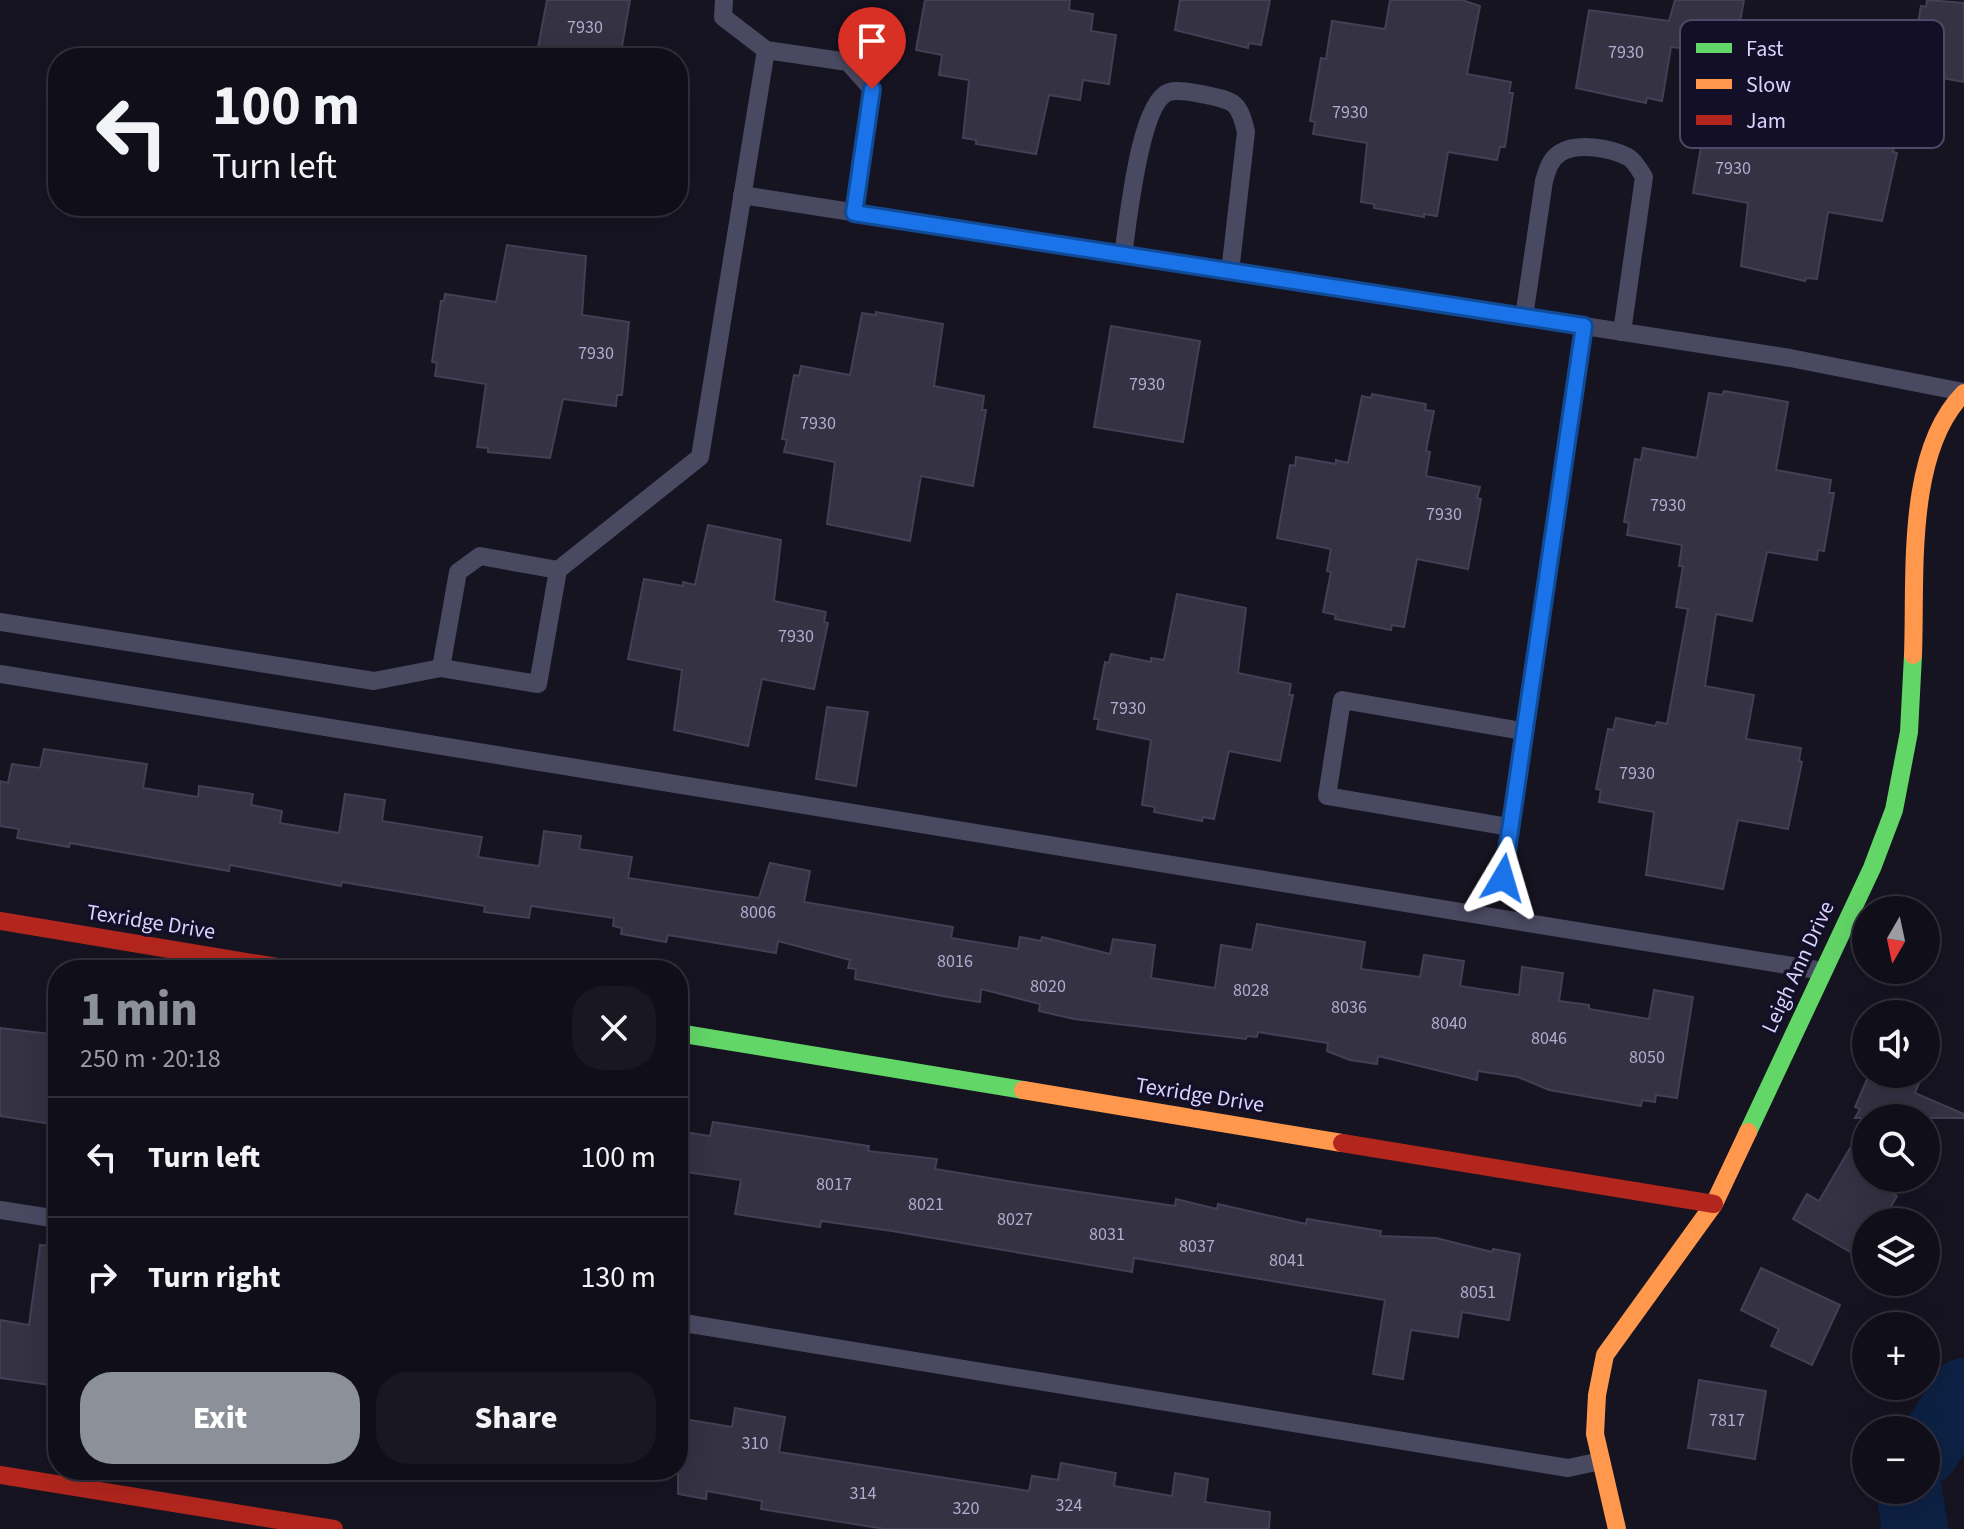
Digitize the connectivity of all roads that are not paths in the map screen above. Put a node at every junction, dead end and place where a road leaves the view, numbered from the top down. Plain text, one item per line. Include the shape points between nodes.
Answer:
1 (724, 0) edge
2 (766, 50) junction
3 (742, 195) junction
4 (854, 213) junction
5 (1123, 255) junction
6 (1230, 272) junction
7 (1524, 317) junction
8 (1584, 326) junction
9 (1622, 332) junction
10 (1964, 393) edge
11 (558, 570) junction
12 (0, 622) edge
13 (441, 668) junction
14 (0, 674) edge
15 (1522, 731) junction
16 (1509, 827) junction
17 (1503, 878) dead end
18 (0, 921) edge
19 (235, 960) edge
20 (1823, 971) junction
21 (688, 1035) edge
22 (1714, 1204) junction
23 (0, 1210) edge
24 (48, 1217) edge
25 (688, 1324) edge
26 (1601, 1461) junction
27 (0, 1475) edge
28 (334, 1529) edge
29 (1617, 1529) edge

1 - 2 lane via 723,17
2 - 3 lane
2 - 4 lane via 848,62 872,89
3 - 4 lane
3 - 11 lane via 700,457
4 - 5 lane
5 - 6 lane
5 - 6 lane via 1154,104 1169,92 1194,93 1231,100 1241,111 1246,132
6 - 7 lane
7 - 8 lane
7 - 9 lane via 1550,163 1578,147 1607,151 1631,158 1644,177
8 - 9 lane
8 - 15 lane
9 - 10 lane
10 - 20 street, Leigh Ann Drive via 1949,408 1929,451 1919,514 1909,732 1894,810
11 - 13 lane via 480,556 458,572
11 - 13 lane via 538,684
12 - 13 lane via 374,681
14 - 20 lane
15 - 16 lane
15 - 16 lane via 1342,700 1327,796
16 - 17 lane
18 - 19 street, Texridge Drive
20 - 22 street, Leigh Ann Drive
21 - 22 street, Texridge Drive
22 - 26 street, Leigh Ann Drive via 1605,1355 1595,1434
23 - 24 lane
25 - 26 lane via 1568,1468
26 - 29 street, Leigh Ann Drive
27 - 28 street

